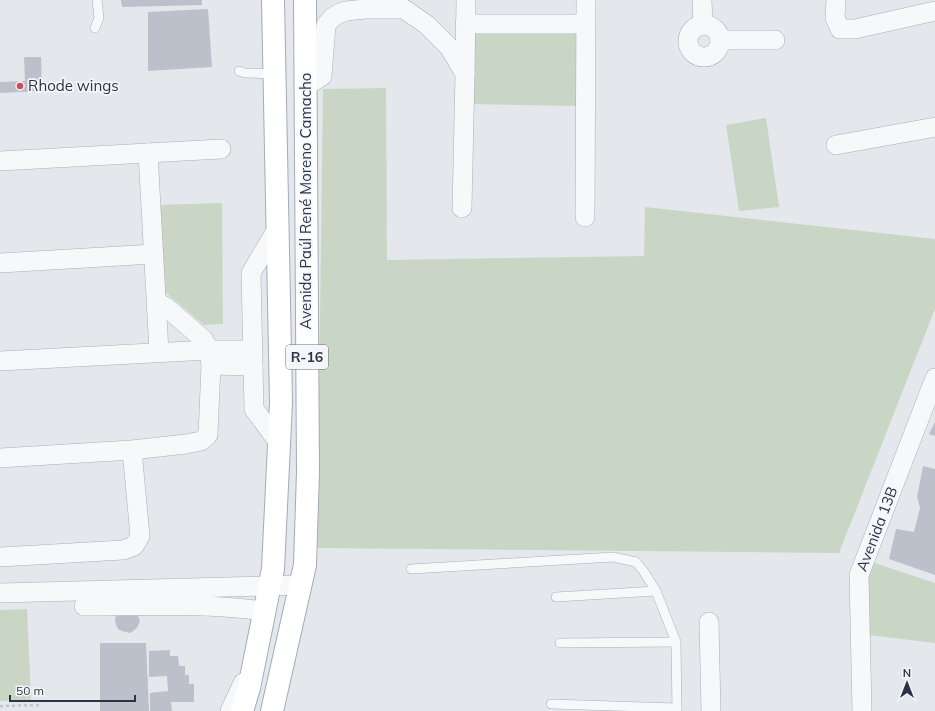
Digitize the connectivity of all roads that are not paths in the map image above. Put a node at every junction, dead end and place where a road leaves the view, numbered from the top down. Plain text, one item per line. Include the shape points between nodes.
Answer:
1 (97, 0) edge
2 (273, 0) edge
3 (305, 0) edge
4 (466, 0) edge
5 (586, 0) edge
6 (702, 0) edge
7 (836, 0) edge
8 (365, 4) edge
9 (935, 11) edge
10 (465, 24) junction
11 (586, 24) junction
12 (702, 25) junction
13 (95, 28) dead end
14 (720, 40) junction
15 (775, 40) dead end
16 (239, 71) dead end
17 (275, 74) junction
18 (465, 74) junction
19 (305, 87) junction
20 (935, 127) edge
21 (836, 145) dead end
22 (221, 149) dead end
23 (148, 153) junction
24 (0, 161) edge
25 (462, 208) dead end
26 (585, 217) dead end
27 (277, 229) junction
28 (154, 254) junction
29 (0, 263) edge
30 (157, 302) junction
31 (160, 352) junction
32 (210, 357) junction
33 (253, 358) junction
34 (0, 361) edge
35 (935, 378) edge
36 (279, 443) junction
37 (132, 450) junction
38 (0, 458) edge
39 (0, 557) edge
40 (411, 569) dead end
41 (270, 585) junction
42 (300, 585) junction
43 (656, 592) junction
44 (0, 593) edge
45 (556, 597) dead end
46 (84, 606) dead end
47 (264, 611) junction
48 (709, 622) dead end
49 (676, 642) junction
50 (560, 643) dead end
51 (254, 661) junction
52 (551, 704) dead end
53 (677, 709) edge
54 (230, 711) edge
55 (242, 711) edge
56 (272, 711) edge
57 (711, 711) edge
58 (862, 711) edge

1 - 13 lane via 99,18
2 - 17 main road, Avenida Paúl René Moreno Camacho / R-16
3 - 19 main road, Avenida Paúl René Moreno Camacho / R-16
4 - 10 street
5 - 11 street
6 - 12 street
7 - 9 street via 835,18 840,29 855,29
8 - 18 street via 404,9 427,25 449,47
8 - 19 street via 342,12 328,22 323,76
10 - 11 street
10 - 18 street
11 - 26 street
12 - 14 street via 708,25 716,30
12 - 14 street via 693,28 688,37 689,48 696,56 713,54
14 - 15 street
16 - 17 lane
17 - 27 main road, Avenida Paúl René Moreno Camacho / R-16
18 - 25 street
19 - 42 main road, Avenida Paúl René Moreno Camacho / R-16 via 308,472 305,565
20 - 21 street
22 - 23 street
23 - 24 street
23 - 28 street
27 - 33 street via 251,273
27 - 36 main road, Avenida Paúl René Moreno Camacho / R-16 via 281,403
28 - 29 street
28 - 30 street
30 - 31 street
30 - 32 street via 203,339
31 - 32 street
31 - 34 street
32 - 33 street
32 - 37 street via 208,435 201,441
33 - 36 street via 254,409
35 - 58 street, Avenida 13B via 859,575
36 - 41 main road, Avenida Paúl René Moreno Camacho / R-16
37 - 38 street
37 - 39 street via 140,536 134,546 124,550
40 - 43 lane via 613,557 636,562
41 - 42 street
41 - 44 street
41 - 47 main road, Avenida Paúl René Moreno Camacho / R-16
42 - 56 main road, Avenida Paúl René Moreno Camacho / R-16
43 - 45 lane
43 - 49 lane
46 - 47 street via 182,606
47 - 51 main road, Avenida Paúl René Moreno Camacho / R-16
48 - 57 street
49 - 50 lane
49 - 53 lane
51 - 54 street
51 - 55 main road, Avenida Paúl René Moreno Camacho / R-16
52 - 53 lane

